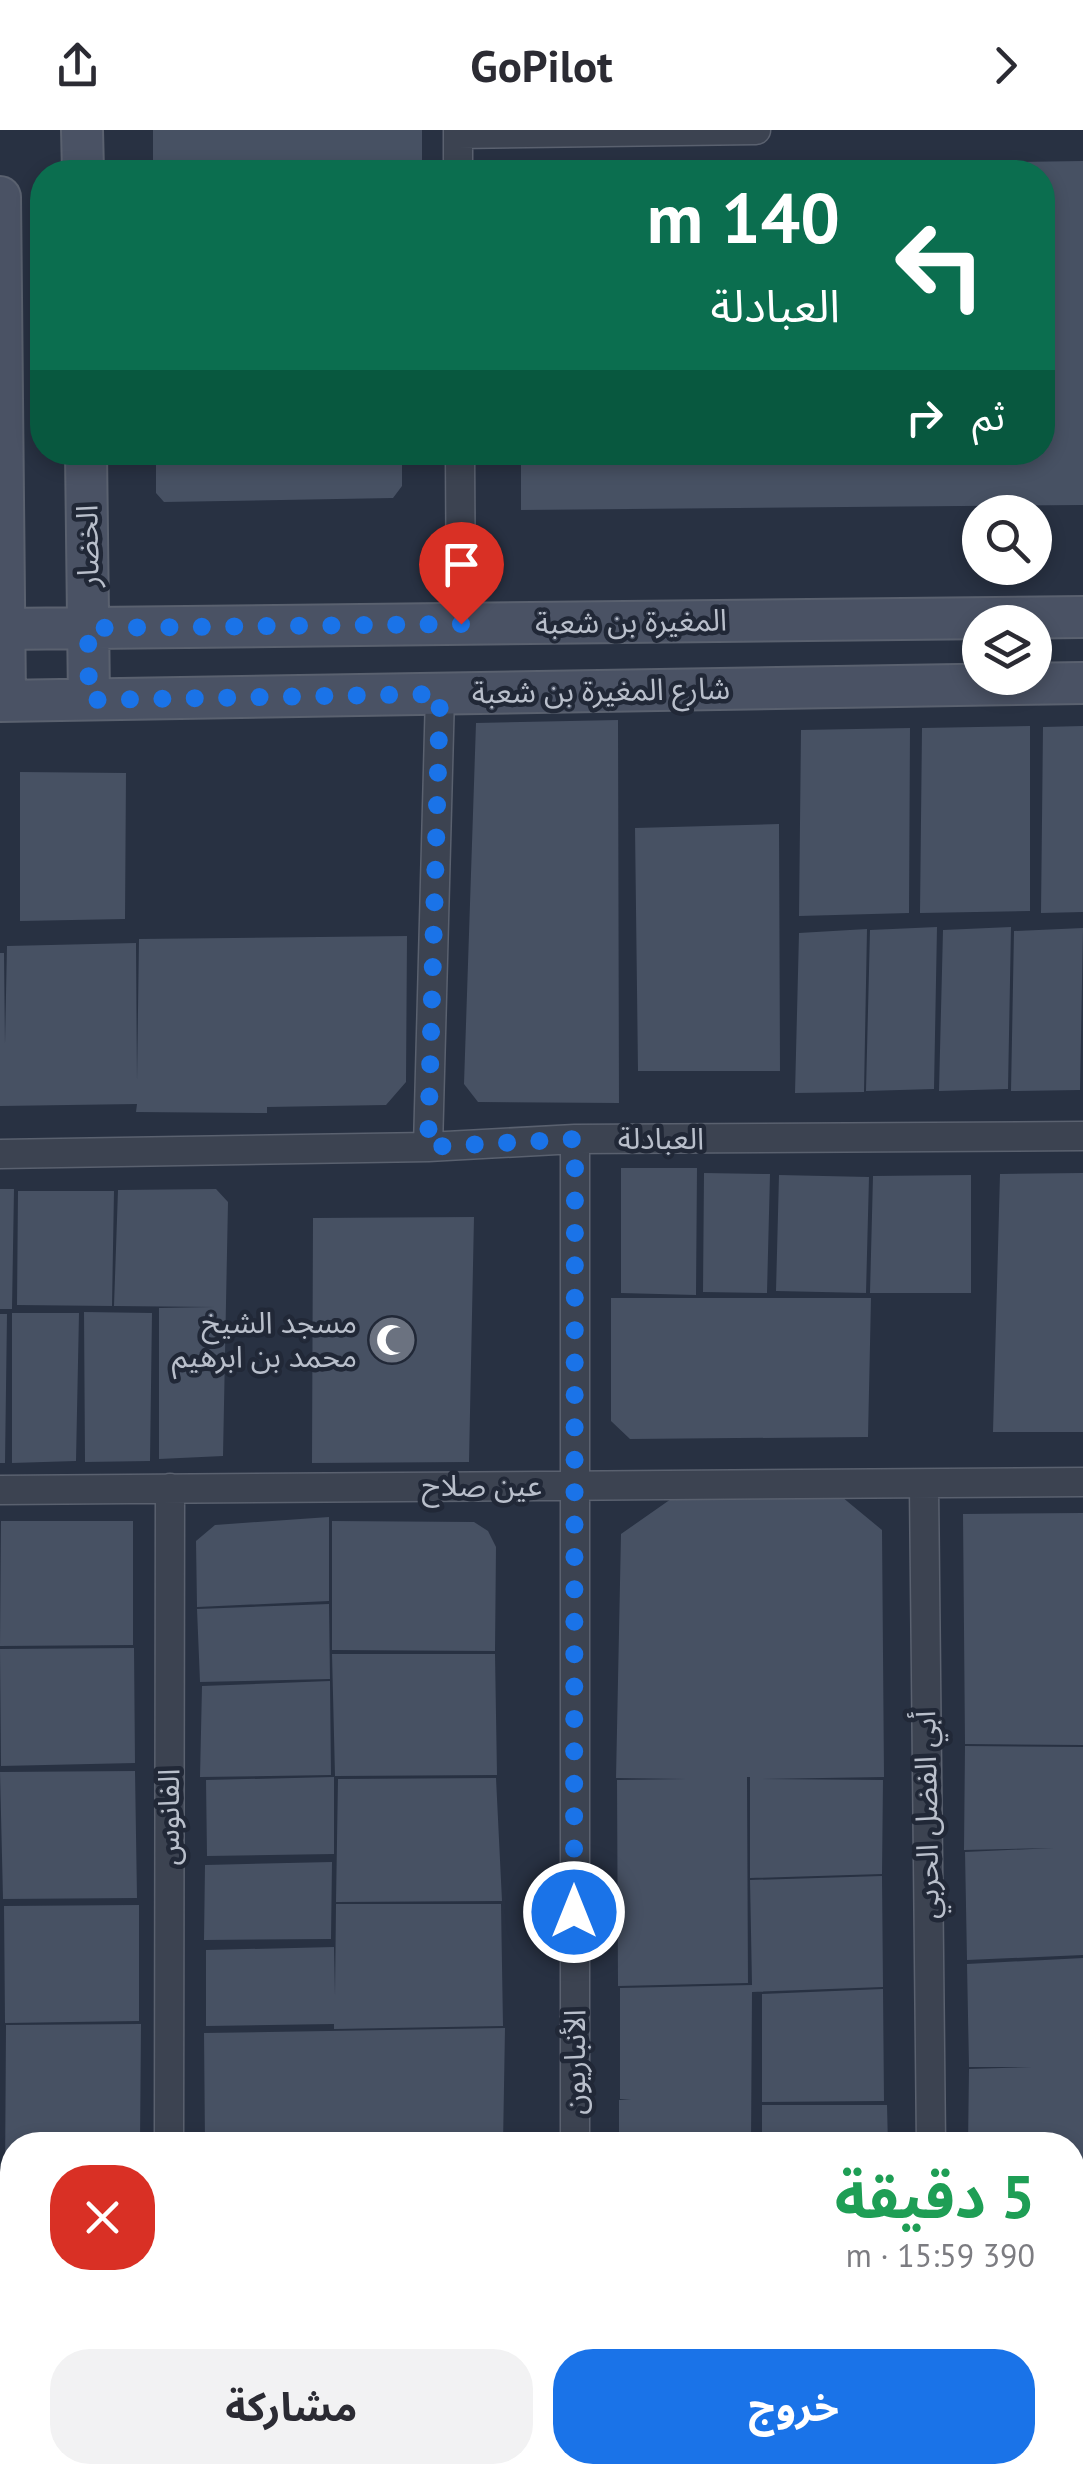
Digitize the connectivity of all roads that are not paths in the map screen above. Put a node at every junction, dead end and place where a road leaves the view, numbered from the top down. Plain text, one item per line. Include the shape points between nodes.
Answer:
1 (82, 130) edge
2 (756, 130) edge
3 (458, 132) edge
4 (83, 160) edge
5 (458, 160) edge
6 (0, 198) edge
7 (86, 465) edge
8 (460, 465) edge
9 (1083, 617) edge
10 (461, 624) junction
11 (88, 628) junction
12 (2, 629) edge
13 (1083, 683) edge
14 (440, 694) junction
15 (89, 700) junction
16 (3, 701) edge
17 (1083, 1136) edge
18 (575, 1139) junction
19 (428, 1147) junction
20 (0, 1154) edge
21 (1083, 1482) edge
22 (572, 1486) junction
23 (924, 1486) junction
24 (170, 1488) junction
25 (0, 1490) edge
26 (169, 2132) edge
27 (575, 2132) edge
28 (930, 2132) edge

1 - 4 street
2 - 3 street
3 - 5 street
6 - 12 street
7 - 11 street, الخضار
8 - 10 street
9 - 10 street, المغيرة بن شعبة
10 - 11 street, المغيرة بن شعبة
11 - 12 street, المغيرة بن شعبة
11 - 15 street, الخضار
12 - 16 street
13 - 14 street, شارع المغيرة بن شعبة
14 - 15 street, شارع المغيرة بن شعبة
14 - 19 street
15 - 16 street, شارع المغيرة بن شعبة
17 - 18 street, العبادلة
18 - 19 street, العبادلة
18 - 22 street, الأنباريون
19 - 20 street, العبادلة
21 - 23 street, عين صلاح
22 - 23 street, عين صلاح
22 - 24 street, عين صلاح
22 - 27 street, الأنباريون
23 - 28 street, أبي الفضل الحربي
24 - 25 street, عين صلاح
24 - 26 street, الفانوس

